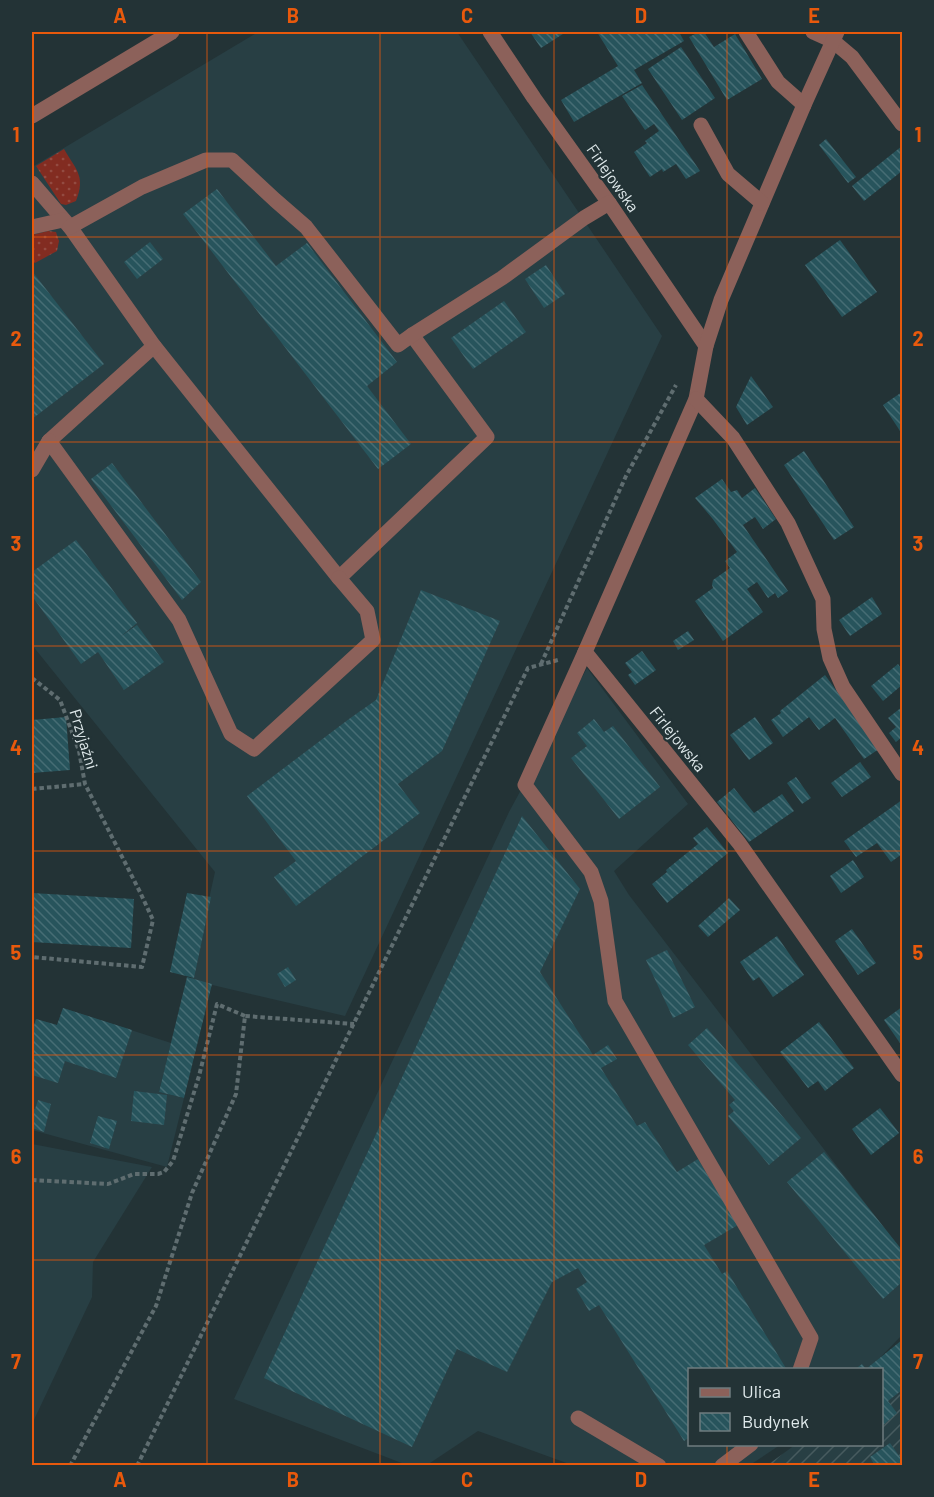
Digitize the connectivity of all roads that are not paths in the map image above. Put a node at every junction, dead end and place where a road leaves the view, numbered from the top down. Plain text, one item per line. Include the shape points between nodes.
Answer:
1 (172, 32) edge
2 (490, 32) edge
3 (746, 32) edge
4 (813, 32) edge
5 (835, 36) edge
6 (804, 105) junction
7 (32, 116) edge
8 (903, 124) edge
9 (701, 125) dead end
10 (32, 183) edge
11 (609, 203) junction
12 (762, 203) junction
13 (66, 224) junction
14 (32, 227) edge
15 (412, 335) junction
16 (154, 346) junction
17 (706, 346) junction
18 (696, 399) junction
19 (49, 441) junction
20 (32, 470) edge
21 (339, 578) junction
22 (585, 652) junction
23 (903, 774) edge
24 (903, 1075) edge
25 (801, 1368) edge
26 (578, 1418) dead end
27 (747, 1446) edge
28 (659, 1466) edge
29 (722, 1466) edge

1 - 7 street
2 - 11 street, Firlejowska
3 - 6 street via 778,82
4 - 5 street
5 - 6 street
5 - 8 street
6 - 12 street
9 - 12 street via 728,174
10 - 13 street
11 - 15 street
11 - 17 street, Firlejowska
12 - 17 street
13 - 14 street
13 - 15 street via 206,160 232,160 306,227 398,345
13 - 16 street
15 - 21 street via 487,437
16 - 19 street
16 - 21 street
17 - 18 street
18 - 22 street
18 - 23 street via 733,438 788,523 823,600 830,658 843,687
19 - 20 street
19 - 21 street via 179,620 231,734 254,749 373,640 367,611
22 - 24 street, Firlejowska via 739,843
22 - 25 street via 525,785 591,872 601,901 615,1001 811,1338
26 - 28 street
27 - 29 street

